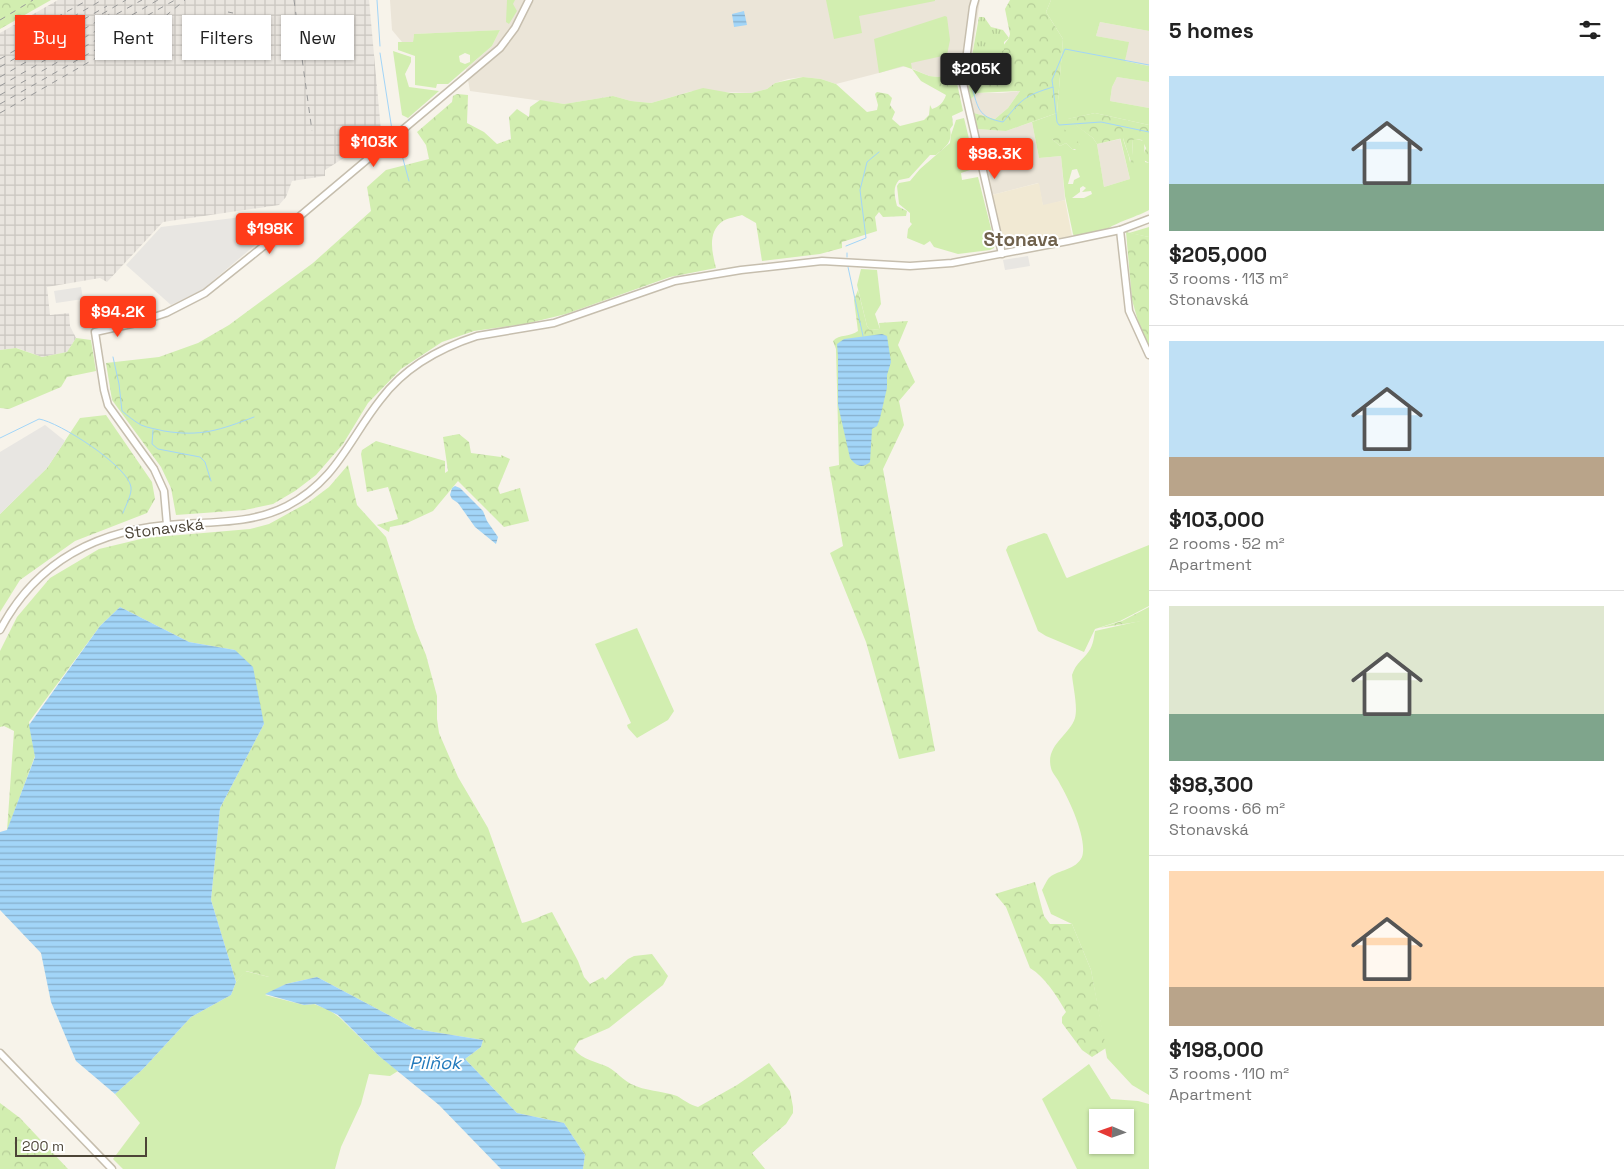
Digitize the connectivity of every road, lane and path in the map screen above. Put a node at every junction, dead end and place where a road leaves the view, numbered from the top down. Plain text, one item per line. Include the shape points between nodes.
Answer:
1 (528, 0) edge
2 (975, 0) edge
3 (1149, 220) edge
4 (1120, 230) junction
5 (1002, 254) junction
6 (1149, 355) edge
7 (167, 525) junction
8 (0, 630) edge
9 (0, 1053) edge
10 (112, 1169) edge

1 - 7 street via 515,28 500,48 204,293 166,313 95,332 108,405 154,469 164,492
2 - 5 street via 963,83
3 - 4 street, Stonavská
4 - 5 street, Stonavská
4 - 6 street via 1129,312
5 - 7 street, Stonavská via 930,266 822,261 741,270 675,281 554,323 467,339 417,364 402,376 381,399 326,478 295,501 260,516
7 - 8 street, Stonavská via 112,535 69,555 31,586
9 - 10 street

